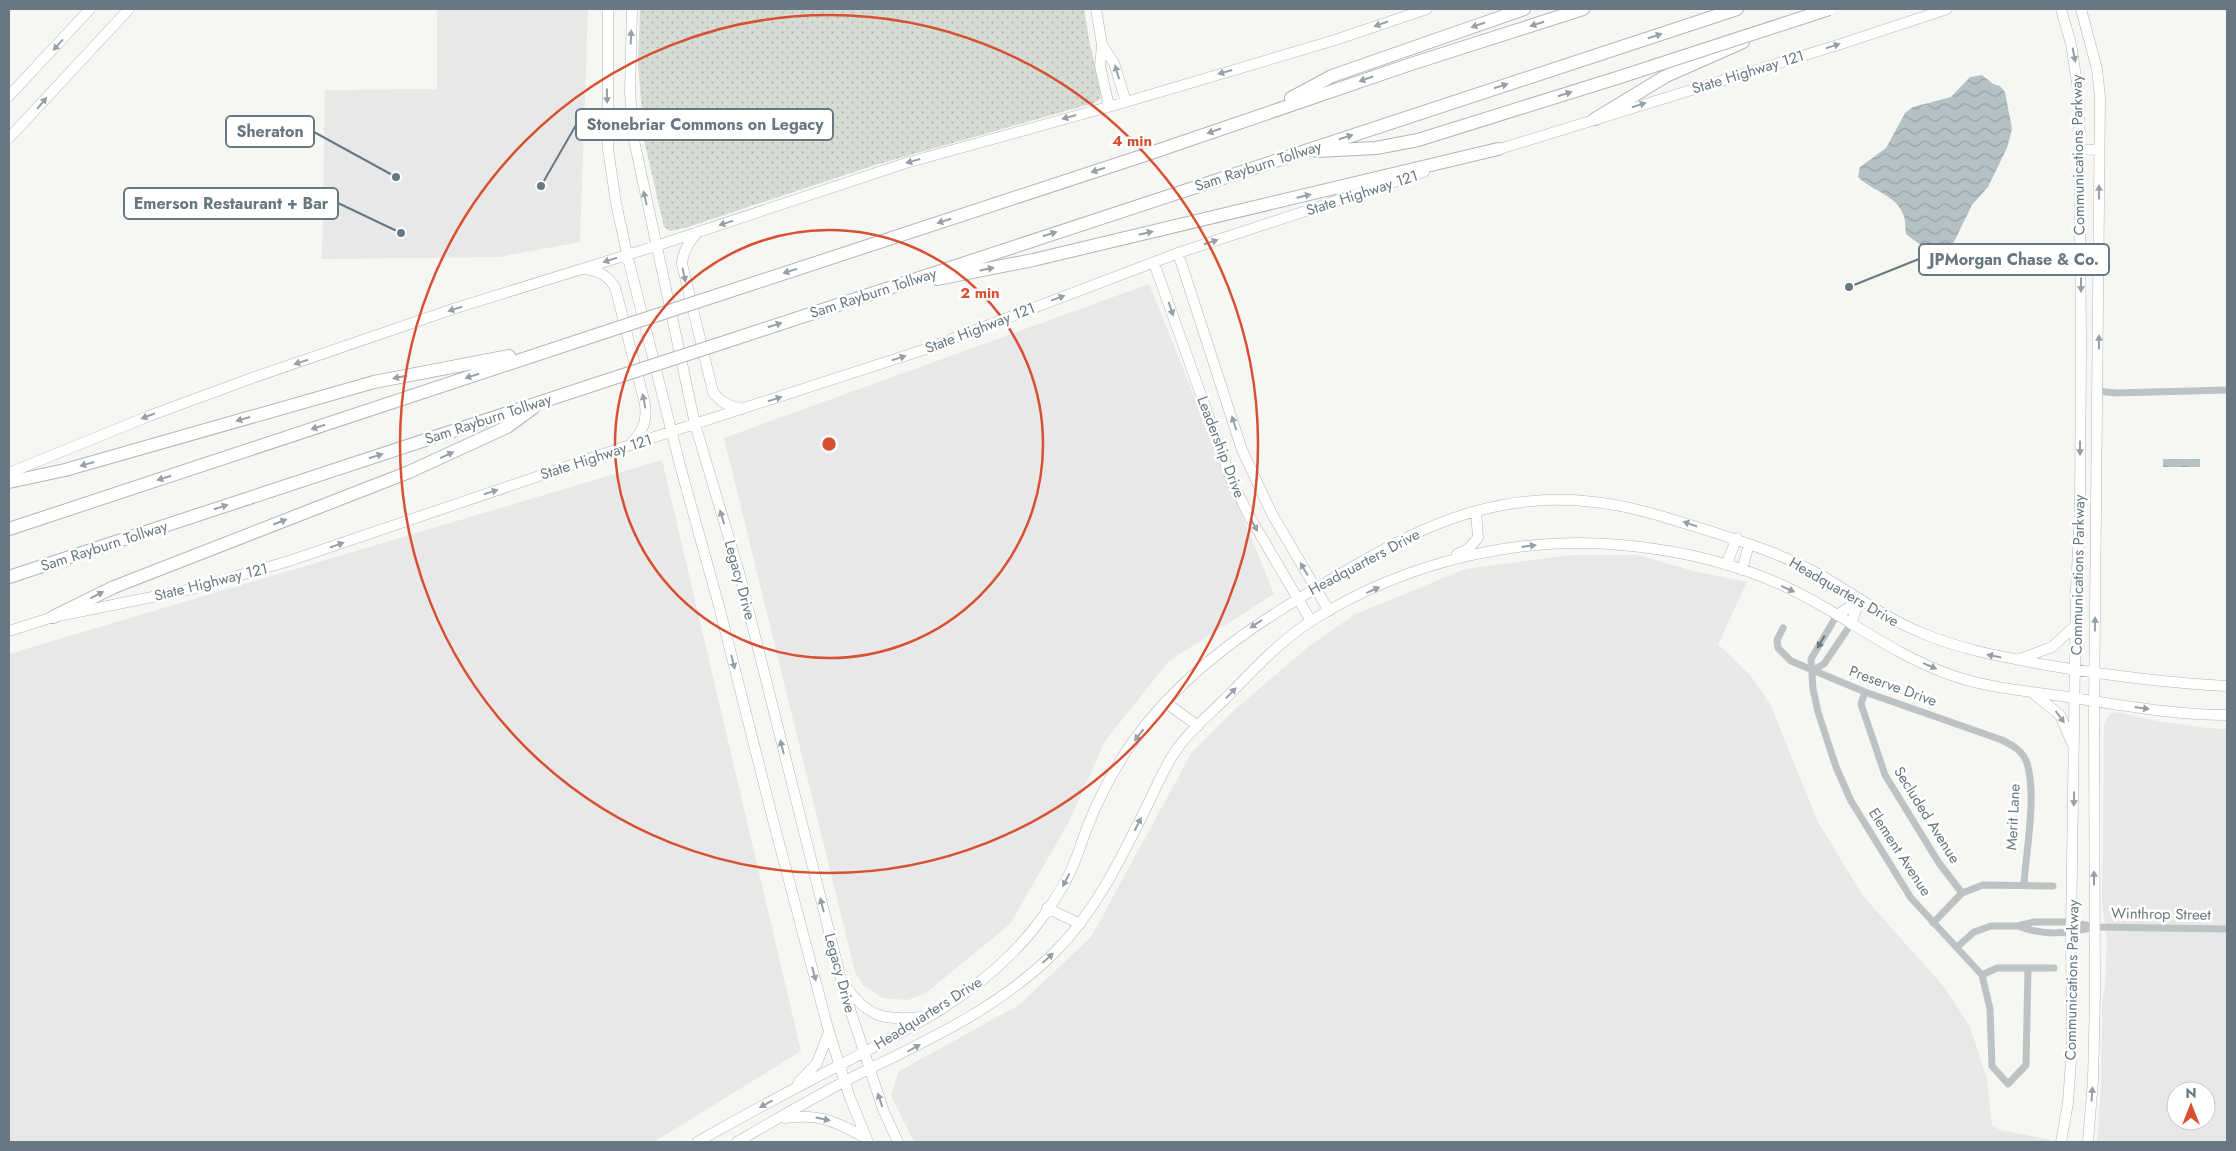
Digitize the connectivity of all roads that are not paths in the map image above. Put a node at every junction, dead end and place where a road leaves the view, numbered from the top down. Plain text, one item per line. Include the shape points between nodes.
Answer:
1 (90, 9) edge
2 (129, 9) edge
3 (608, 9) edge
4 (632, 9) edge
5 (1096, 9) edge
6 (1427, 9) edge
7 (1524, 9) edge
8 (1583, 9) edge
9 (1737, 9) edge
10 (1816, 9) edge
11 (1829, 9) edge
12 (1947, 9) edge
13 (2061, 9) edge
14 (2081, 9) edge
15 (1102, 46) junction
16 (9, 96) edge
17 (1126, 102) junction
18 (1109, 106) junction
19 (1260, 115) junction
20 (1595, 119) junction
21 (9, 138) edge
22 (1498, 149) junction
23 (2080, 149) junction
24 (2099, 150) junction
25 (1300, 152) junction
26 (698, 232) junction
27 (656, 246) junction
28 (1178, 253) junction
29 (627, 254) junction
30 (1154, 262) junction
31 (582, 269) junction
32 (888, 288) junction
33 (551, 349) junction
34 (2098, 390) junction
35 (2227, 390) edge
36 (543, 401) junction
37 (743, 409) junction
38 (695, 424) junction
39 (671, 432) junction
40 (630, 445) junction
41 (9, 473) edge
42 (9, 482) edge
43 (1476, 511) junction
44 (9, 529) edge
45 (1737, 538) junction
46 (1749, 544) junction
47 (1726, 565) junction
48 (1742, 570) junction
49 (1415, 572) junction
50 (9, 577) edge
51 (1315, 588) junction
52 (1298, 598) junction
53 (1859, 601) junction
54 (1329, 611) junction
55 (1837, 615) junction
56 (53, 617) junction
57 (1311, 621) junction
58 (1851, 624) junction
59 (2076, 624) junction
60 (1783, 628) dead end
61 (9, 631) edge
62 (2018, 660) junction
63 (1813, 670) junction
64 (2076, 670) junction
65 (2095, 672) junction
66 (2227, 686) edge
67 (1865, 692) junction
68 (2033, 692) junction
69 (2076, 698) junction
70 (2094, 701) junction
71 (1164, 702) junction
72 (2227, 715) edge
73 (1198, 726) junction
74 (2075, 750) junction
75 (2021, 752) joint
76 (2024, 885) junction
77 (2053, 886) dead end
78 (1962, 893) junction
79 (1047, 908) junction
80 (2072, 922) junction
81 (1933, 923) junction
82 (1080, 924) junction
83 (2018, 926) junction
84 (2094, 927) junction
85 (2227, 928) edge
86 (2072, 933) junction
87 (1957, 947) junction
88 (2028, 968) junction
89 (2054, 968) dead end
90 (1982, 975) junction
91 (840, 977) junction
92 (928, 1016) junction
93 (829, 1032) junction
94 (864, 1052) junction
95 (840, 1065) junction
96 (870, 1069) junction
97 (845, 1082) junction
98 (786, 1093) junction
99 (776, 1120) junction
100 (867, 1140) edge
101 (697, 1142) edge
102 (737, 1142) edge
103 (898, 1142) edge
104 (2061, 1142) edge
105 (2088, 1142) edge

1 -> 16 main road
21 -> 2 main road
3 -> 29 main road, Legacy Drive via 608,149
27 -> 4 main road, Legacy Drive via 634,140 630,93
5 - 15 main road
6 -> 17 main road
7 -> 19 highway via 1332,76
8 -> 19 highway
25 -> 9 highway, Sam Rayburn Tollway
10 - 20 highway via 1666,76
25 -> 11 highway, bridge via 1376,148 1418,140
20 -> 12 main road, State Highway 121
13 -> 23 main road, Communications Parkway via 2076,70
14 - 24 main road, Communications Parkway via 2097,69
17 -> 15 main road via 1114,62
15 - 18 main road via 1100,66
17 - 18 main road
18 -> 26 main road via 906,163
19 -> 33 highway, bridge
20 - 22 main road, State Highway 121
28 -> 22 main road, State Highway 121
32 -> 22 highway via 1033,260
23 - 24 main road
23 -> 59 main road, Communications Parkway via 2080,511
34 -> 24 main road, Communications Parkway
32 -> 25 highway, Sam Rayburn Tollway
26 - 27 main road
26 -> 37 main road via 683,255 683,273 714,392 727,405
27 - 29 main road
27 - 38 main road, Legacy Drive
28 - 30 main road, State Highway 121
51 -> 28 main road, Leadership Drive via 1272,514 1242,450
29 -> 31 main road
29 - 39 main road, Legacy Drive
37 -> 30 main road, State Highway 121 via 923,350
30 -> 52 main road, Leadership Drive via 1232,482
40 -> 31 main road via 644,428 645,404 615,287 598,271
31 -> 41 main road via 252,378
36 -> 32 highway, Sam Rayburn Tollway, bridge
33 -> 42 highway via 374,382 65,470
33 -> 44 highway
34 - 35 street via 2116,393
65 -> 34 main road, Communications Parkway
50 -> 36 highway, Sam Rayburn Tollway
56 -> 36 highway via 114,587 409,472 507,427
37 - 38 main road, State Highway 121
38 - 39 main road, State Highway 121
91 -> 38 main road, Legacy Drive via 739,572
39 - 40 main road, State Highway 121
39 -> 93 main road, Legacy Drive
56 -> 40 main road, State Highway 121 via 192,588 289,561
45 -> 43 main road, Headquarters Drive via 1666,516 1594,502 1556,499
43 - 49 main road via 1478,538 1468,548
43 - 51 main road, Headquarters Drive via 1416,533
45 - 46 main road, Headquarters Drive
45 - 47 main road
46 - 48 main road
46 - 53 main road, Headquarters Drive via 1805,567
47 - 48 main road, Headquarters Drive
49 -> 47 main road, Headquarters Drive via 1472,554 1567,542 1680,552
48 -> 55 main road, Headquarters Drive via 1800,594
54 -> 49 main road, Headquarters Drive
51 - 52 main road, Headquarters Drive
51 - 54 main road, Leadership Drive
52 - 57 main road, Leadership Drive
52 -> 71 main road, Headquarters Drive via 1235,640
53 - 55 main road
53 - 58 main road
62 -> 53 main road, Headquarters Drive via 1976,652 1927,636 1894,622
54 - 57 main road, Headquarters Drive
55 - 58 main road, Headquarters Drive
55 -> 63 street, Element Avenue via 1811,659
56 - 61 main road, State Highway 121
73 -> 57 main road, Headquarters Drive via 1271,653
58 - 63 street via 1824,664
58 -> 68 main road, Headquarters Drive via 1904,655 1951,675
59 - 62 main road via 2052,647
59 - 64 main road, Communications Parkway
60 - 63 street, Preserve Drive via 1777,640 1778,648 1791,661
62 - 64 main road, Headquarters Drive
63 - 67 street, Preserve Drive
63 - 81 street, Element Avenue via 1818,712 1851,801 1911,898
64 - 65 main road, Headquarters Drive
64 - 69 main road, Communications Parkway
65 - 66 main road, Headquarters Drive via 2156,681
65 - 70 main road, Communications Parkway
67 - 75 street, Preserve Drive via 2002,740
67 - 78 street, Secluded Avenue via 1861,704 1885,776 1939,863
68 - 69 main road, Headquarters Drive
68 -> 74 main road via 2060,715
69 - 70 main road, Headquarters Drive
69 - 74 main road, Communications Parkway
70 -> 72 main road, Headquarters Drive via 2180,713
84 -> 70 main road, Communications Parkway
71 - 73 main road
71 -> 79 main road, Headquarters Drive via 1129,747 1112,776 1066,882
82 -> 73 main road, Headquarters Drive via 1106,887 1171,758
74 -> 80 main road, Communications Parkway
75 - 76 street, Merit Lane via 2029,778
76 - 77 street
76 - 78 street via 1983,885
78 - 81 street
79 - 82 main road
79 - 92 main road, Headquarters Drive via 1020,945 989,975
80 - 83 street, Winthrop Street via 2034,922
80 - 84 street, Winthrop Street
80 - 86 main road, Communications Parkway
81 - 87 street, Element Avenue
96 -> 82 main road, Headquarters Drive via 999,999 1055,952
83 - 86 street, Winthrop Street via 2035,933
83 - 87 street via 1991,926 1974,932
84 - 85 street, Winthrop Street
84 - 86 street, Winthrop Street
105 -> 84 main road, Communications Parkway via 2093,1080
86 - 104 main road, Communications Parkway via 2072,1046 2068,1103
87 - 90 street, Element Avenue
88 - 89 street
88 - 90 street via 1998,968
88 - 90 street, Element Avenue via 2026,1065 2008,1084 1992,1066 1990,1009
91 - 92 main road via 857,1002 879,1016 901,1019
91 - 94 main road, Legacy Drive
92 - 94 main road, Headquarters Drive
93 - 95 main road, Legacy Drive
93 - 98 main road via 817,1062
94 - 95 main road, Headquarters Drive
94 - 96 main road, Legacy Drive
95 - 97 main road, Legacy Drive
95 - 98 main road, Headquarters Drive
96 - 97 main road, Headquarters Drive
103 -> 96 main road, Legacy Drive
97 - 99 main road, Headquarters Drive
97 - 100 main road, Legacy Drive
98 -> 101 main road, Headquarters Drive
99 -> 100 main road via 798,1116 823,1118
99 - 102 main road, Headquarters Drive

